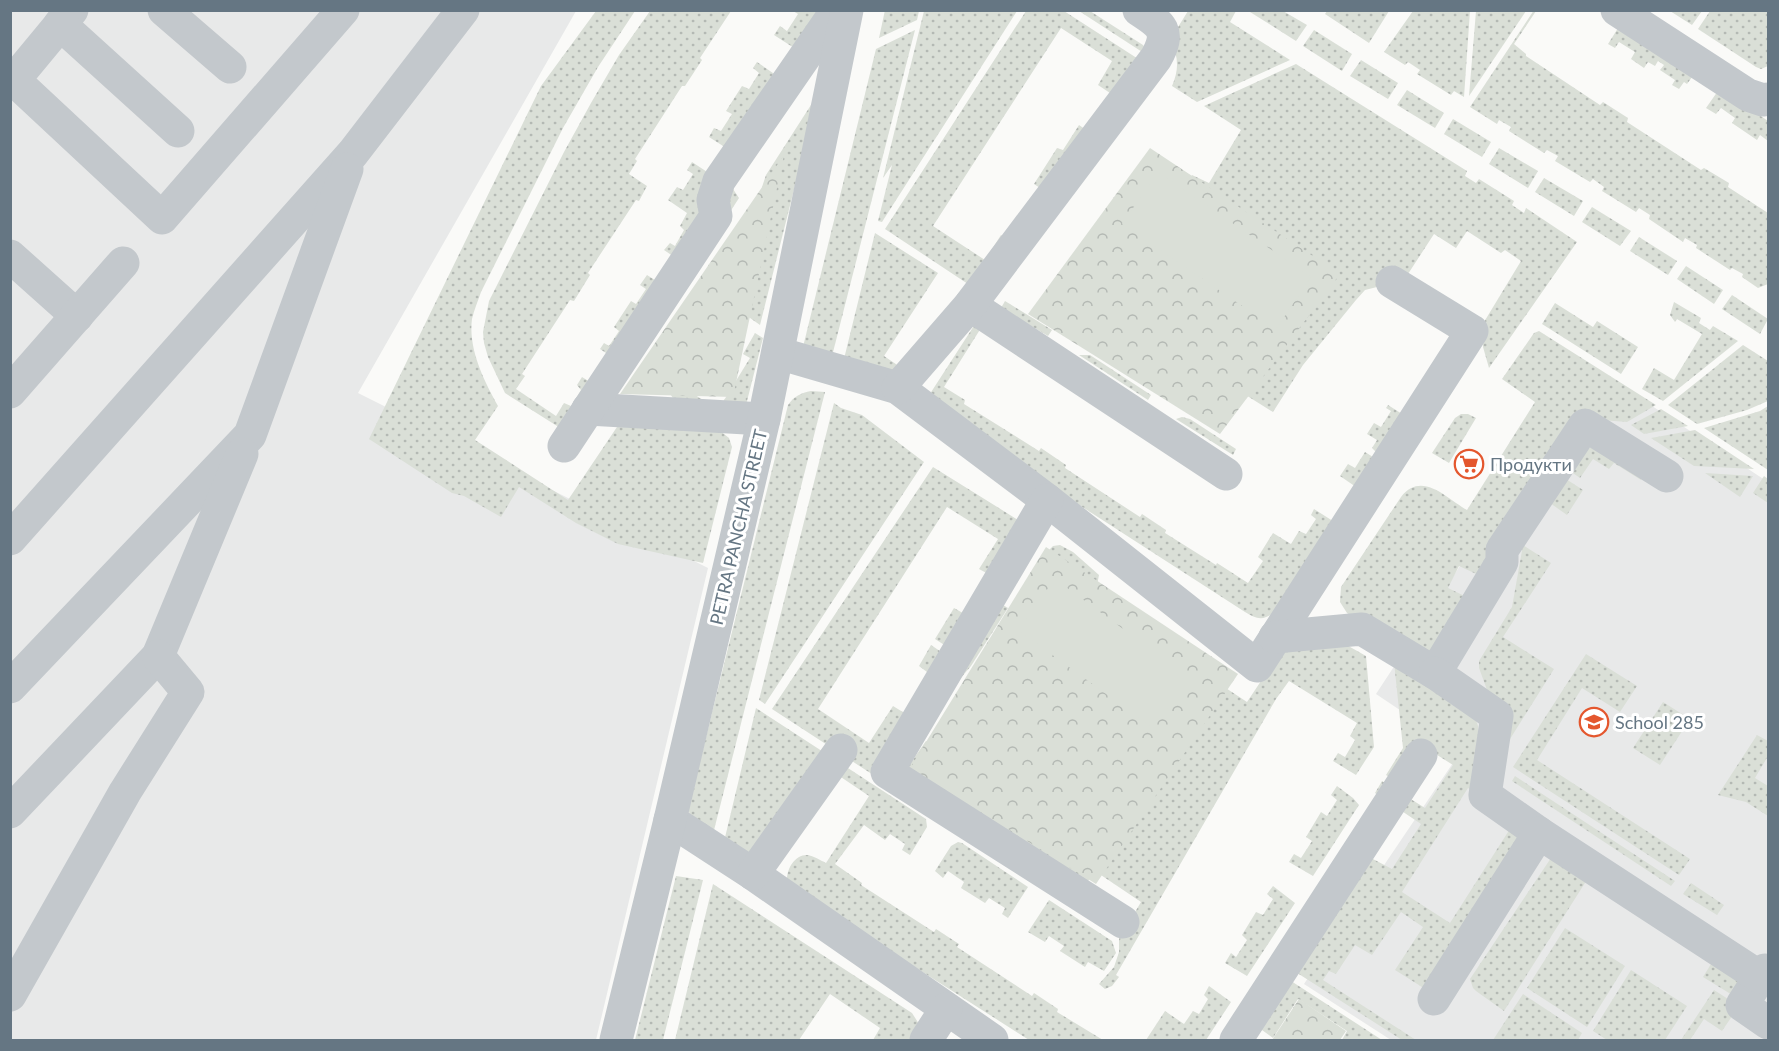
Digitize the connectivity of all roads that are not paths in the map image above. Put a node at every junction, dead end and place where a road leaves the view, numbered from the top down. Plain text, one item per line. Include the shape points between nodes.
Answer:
1 (164, 10) edge
2 (342, 10) edge
3 (463, 10) edge
4 (837, 10) edge
5 (847, 10) edge
6 (1138, 10) edge
7 (1617, 10) edge
8 (66, 17) edge
9 (230, 67) dead end
10 (1768, 99) edge
11 (178, 131) dead end
12 (353, 153) junction
13 (10, 256) edge
14 (123, 263) dead end
15 (1392, 282) dead end
16 (970, 304) junction
17 (76, 316) junction
18 (778, 353) junction
19 (16, 374) edge
20 (898, 388) junction
21 (588, 409) junction
22 (764, 419) junction
23 (250, 435) junction
24 (564, 446) dead end
25 (1226, 474) dead end
26 (1667, 476) dead end
27 (1047, 500) junction
28 (10, 539) edge
29 (1275, 637) junction
30 (158, 656) junction
31 (1435, 673) junction
32 (10, 687) edge
33 (841, 750) dead end
34 (1421, 755) dead end
35 (10, 812) edge
36 (670, 820) junction
37 (1539, 833) junction
38 (753, 874) junction
39 (1123, 922) dead end
40 (1764, 974) edge
41 (10, 995) edge
42 (1434, 999) dead end
43 (946, 1009) junction
44 (1768, 1023) edge
45 (616, 1041) edge
46 (926, 1041) edge
47 (992, 1041) edge
48 (1236, 1041) edge

1 - 9 street
2 - 8 street via 162,218 14,80
3 - 12 street
4 - 21 street via 719,181 713,200 716,216
5 - 18 street, PETRA PANCHA STREET
6 - 16 street via 1163,32 1163,45 1156,58
7 - 10 street via 1749,95
8 - 11 street
12 - 23 street
12 - 28 street
13 - 17 street
14 - 17 street
15 - 29 street via 1472,332
16 - 20 street
16 - 25 street
17 - 19 street
18 - 20 street
18 - 22 street, PETRA PANCHA STREET
20 - 27 street
21 - 22 street
21 - 24 street
22 - 36 street, PETRA PANCHA STREET
23 - 30 street
23 - 32 street
26 - 31 street via 1585,425 1502,550 1503,562
27 - 29 street via 1257,666
27 - 39 street via 887,772
29 - 31 street via 1362,629
30 - 35 street
30 - 41 street via 188,692 125,792
31 - 37 street via 1497,716 1485,795
33 - 38 street
34 - 48 street
36 - 38 street
36 - 45 street, PETRA PANCHA STREET
37 - 40 street
37 - 42 street
38 - 43 street
40 - 44 street via 1742,1005
43 - 46 street
43 - 47 street

